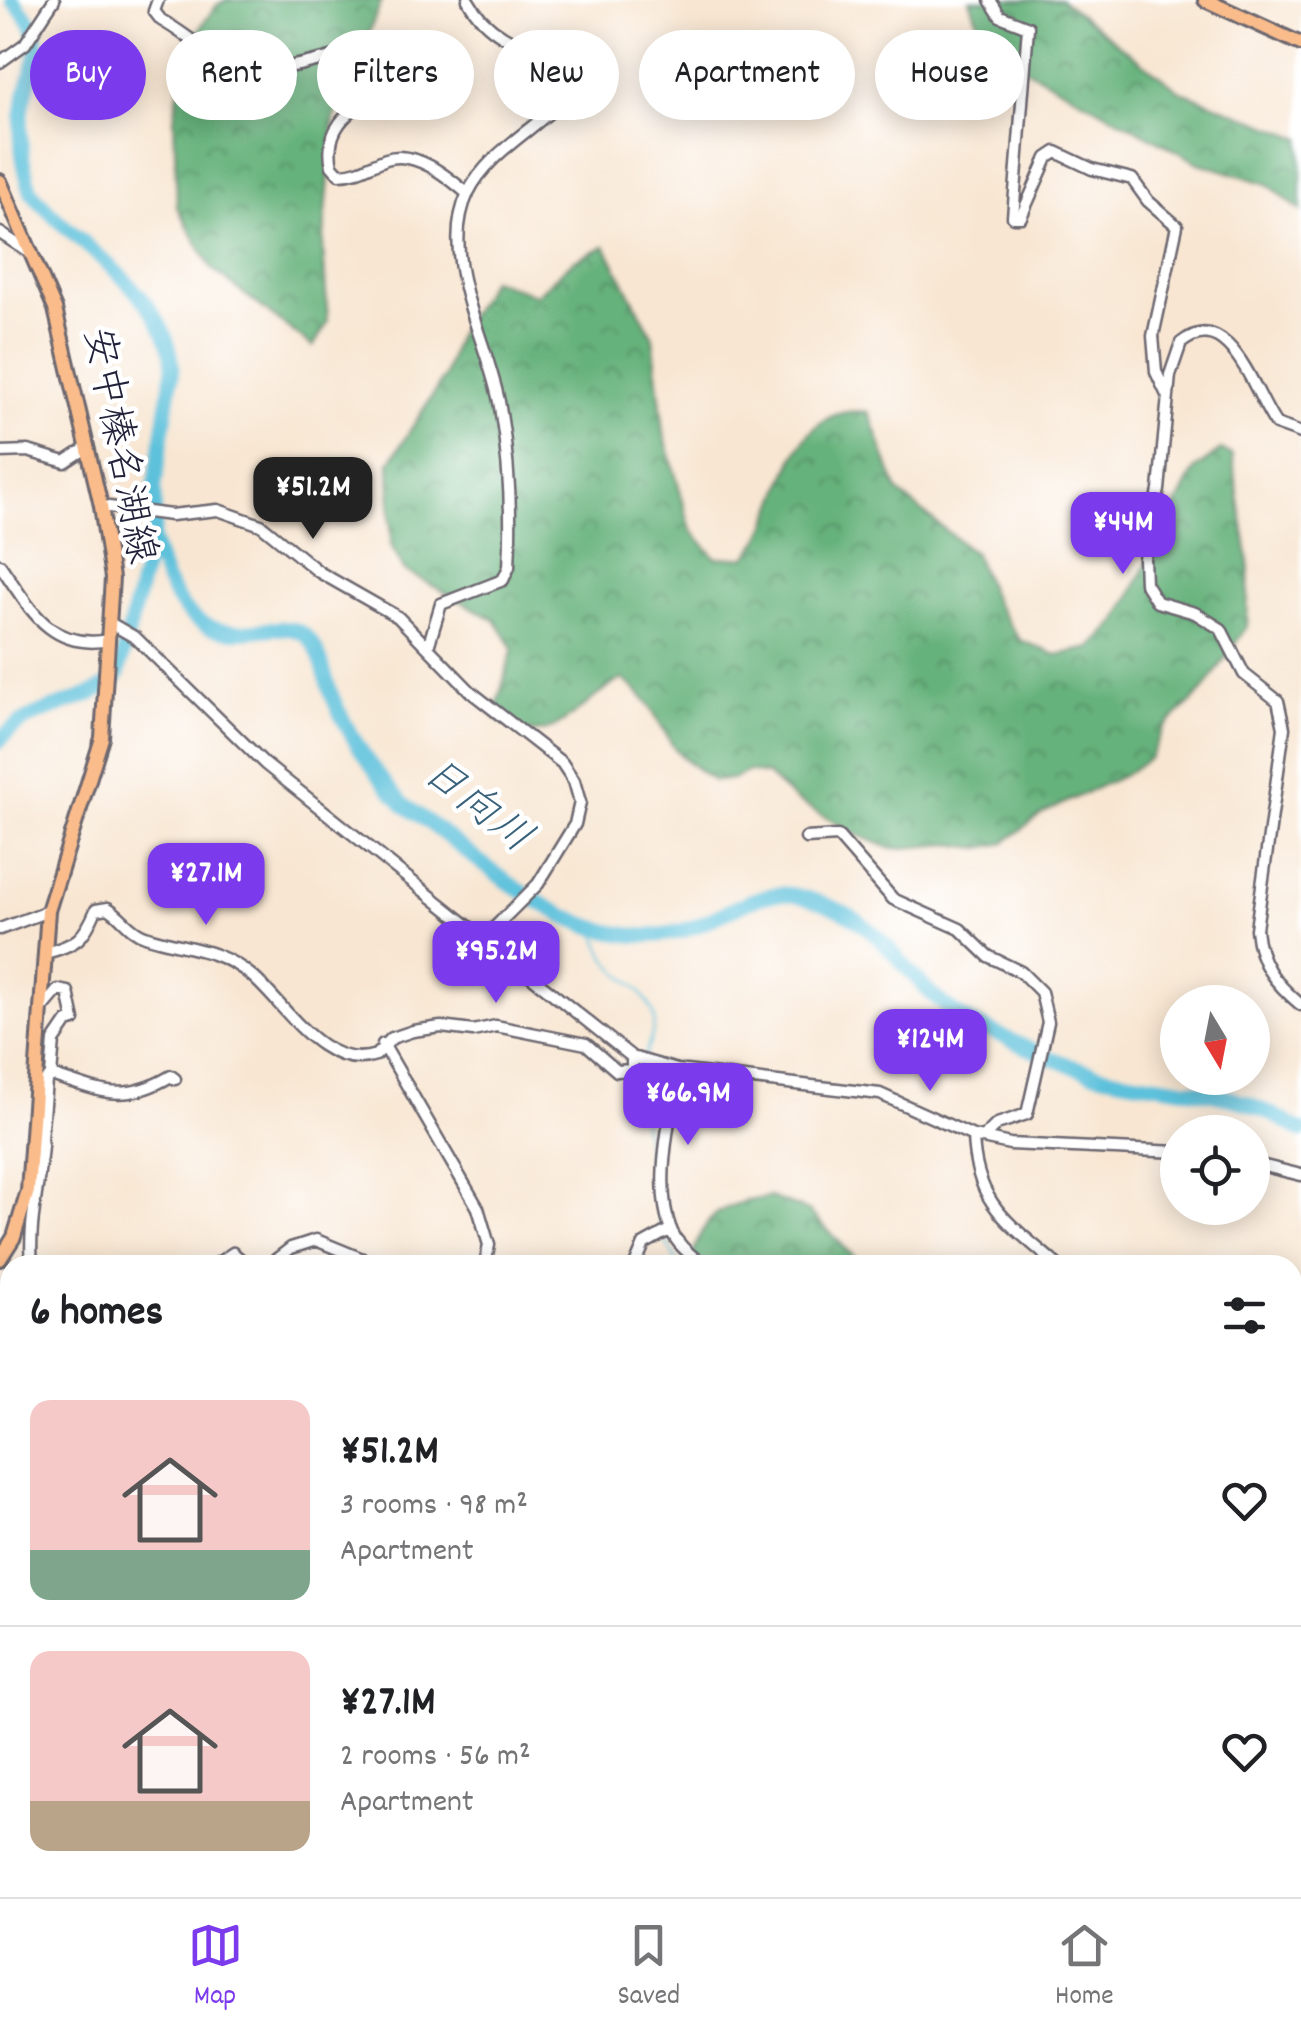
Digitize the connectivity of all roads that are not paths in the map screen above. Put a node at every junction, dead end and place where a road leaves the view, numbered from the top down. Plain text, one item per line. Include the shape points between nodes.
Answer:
1 (54, 0) edge
2 (158, 0) edge
3 (468, 0) edge
4 (990, 0) edge
5 (1205, 0) edge
6 (1301, 44) edge
7 (0, 62) edge
8 (0, 181) edge
9 (468, 194) junction
10 (0, 234) edge
11 (33, 254) junction
12 (1168, 396) junction
13 (1301, 434) edge
14 (88, 447) junction
15 (0, 452) edge
16 (102, 506) junction
17 (0, 566) edge
18 (110, 623) junction
19 (109, 640) junction
20 (428, 647) junction
21 (806, 838) dead end
22 (48, 911) junction
23 (0, 929) edge
24 (482, 940) junction
25 (45, 954) junction
26 (1301, 1005) edge
27 (41, 1010) junction
28 (383, 1044) junction
29 (637, 1059) junction
30 (677, 1070) junction
31 (51, 1075) junction
32 (175, 1078) dead end
33 (978, 1137) junction
34 (37, 1138) junction
35 (1160, 1151) edge
36 (1270, 1168) edge
37 (1301, 1176) edge
38 (671, 1229) junction
39 (2, 1255) edge
40 (31, 1255) edge
41 (282, 1255) edge
42 (353, 1255) edge
43 (486, 1255) edge
44 (639, 1255) edge
45 (690, 1255) edge
46 (1046, 1255) edge

1 - 7 street via 28,40
2 - 9 street via 154,11 161,20 247,68 392,44 402,57 402,72 338,124 330,141 332,166 352,174 405,157
3 - 9 street via 495,32 570,63 579,79 490,163
4 - 12 street via 1000,16 1028,30 1012,217 1021,216 1047,158 1056,152 1132,179 1177,226 1153,336 1156,372
5 - 6 main road
8 - 11 main road, 安中榛名湖線
9 - 20 street via 460,251 501,412 509,567 503,580 441,604
10 - 11 street
11 - 14 main road, 安中榛名湖線 via 56,310
12 - 13 street via 1181,343 1210,333 1238,357 1276,424
12 - 26 street via 1145,584 1157,602 1221,629 1244,674 1274,696 1282,711 1256,929 1267,971
14 - 15 street via 65,462 28,450
14 - 16 main road, 安中榛名湖線
16 - 18 main road, 安中榛名湖線 via 112,566
16 - 20 street via 171,515 218,510 261,525 318,572 390,610
17 - 19 street via 55,634 74,643
18 - 19 main road, 安中榛名湖線
18 - 24 street via 136,638 265,764
19 - 22 main road, 安中榛名湖線 via 95,766
20 - 24 street via 496,714 551,753 577,787 575,824 538,884
21 - 33 street via 833,834 844,840 893,898 960,929 988,956 1030,979 1045,1000 1048,1022 1027,1114
22 - 23 street
22 - 25 main road, 安中榛名湖線
24 - 29 street
25 - 27 main road, 安中榛名湖線
25 - 28 street via 77,944 96,910 108,908 141,935 203,948 240,966 341,1055 370,1058
27 - 31 street via 58,990 68,992 74,1020 54,1041
27 - 34 main road, 安中榛名湖線
28 - 29 street via 422,1030 496,1026 586,1044 618,1071 632,1070
28 - 43 street via 471,1191 488,1239
29 - 30 street
30 - 33 street via 880,1094
30 - 38 street via 665,1177
31 - 32 street via 108,1093 141,1094
31 - 34 street
33 - 35 street
33 - 46 street via 976,1174 989,1201
34 - 39 main road, 安中榛名湖線 via 24,1208
34 - 40 street
36 - 37 street
38 - 44 street via 644,1244
38 - 45 street
41 - 42 street via 316,1240

